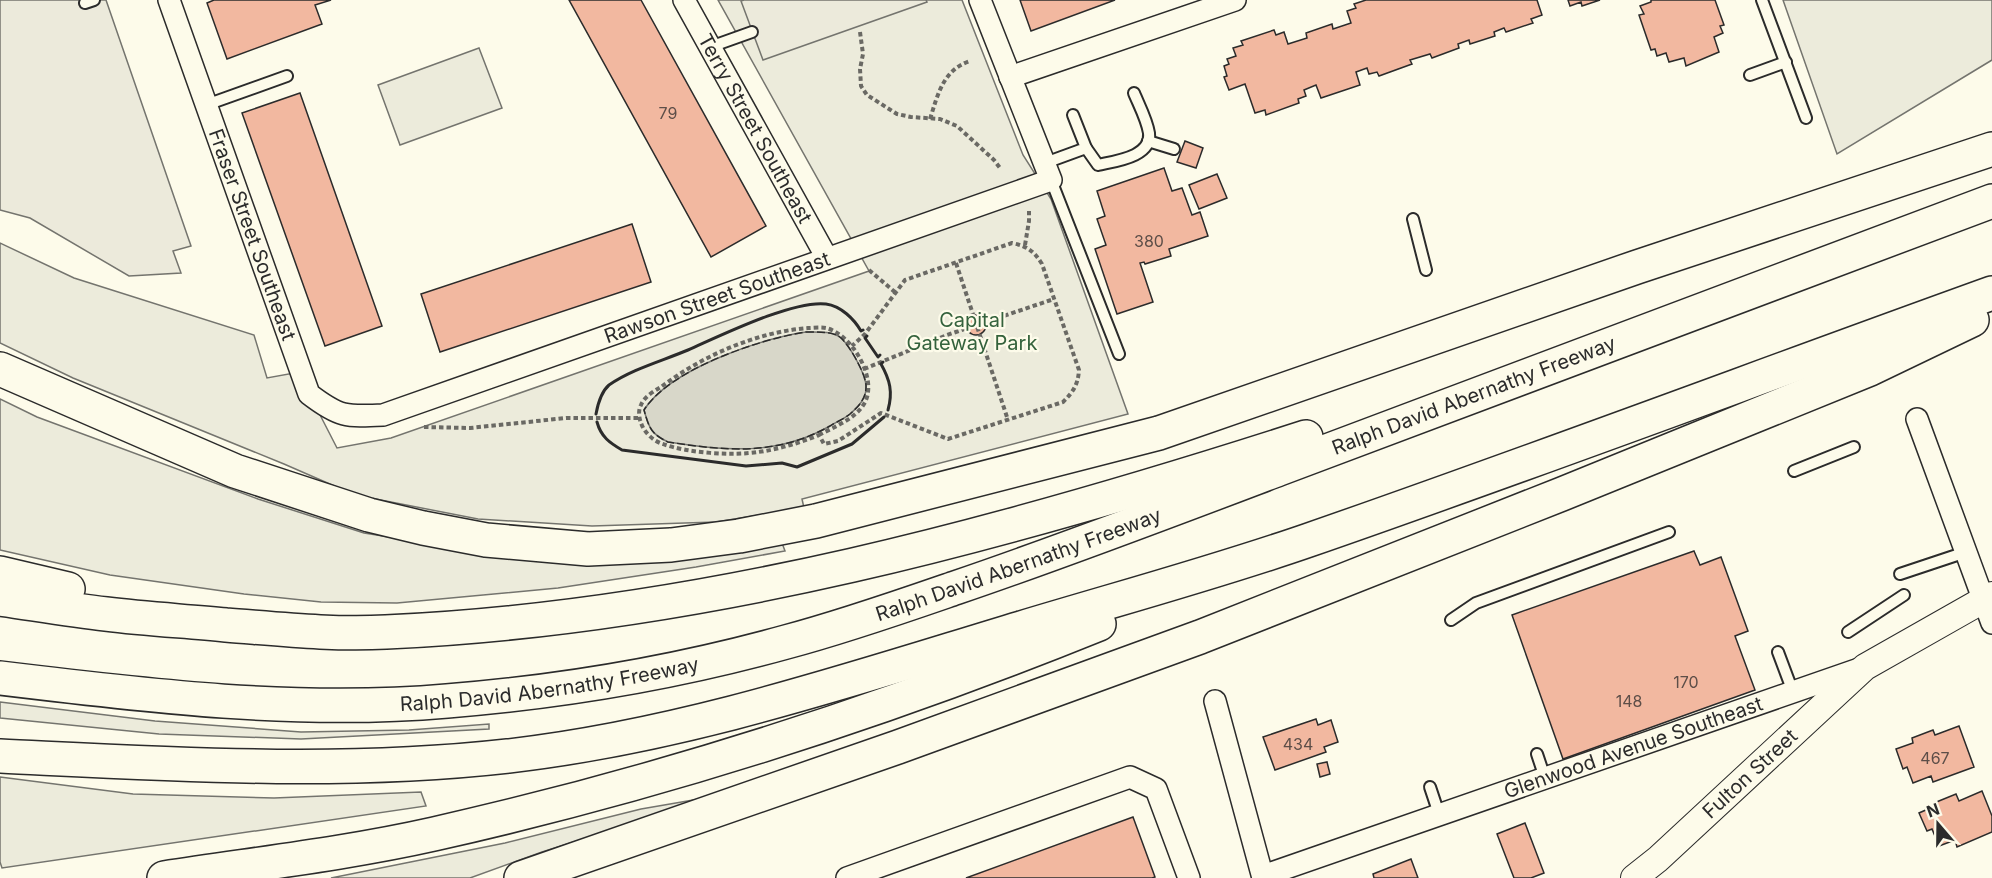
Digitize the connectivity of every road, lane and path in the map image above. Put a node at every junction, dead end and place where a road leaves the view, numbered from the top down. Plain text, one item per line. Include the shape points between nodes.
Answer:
1 (169, 0) edge
2 (684, 0) edge
3 (980, 0) edge
4 (1235, 0) edge
5 (1762, 0) edge
6 (752, 32) dead end
7 (860, 32) dead end
8 (710, 47) junction
9 (970, 61) dead end
10 (1786, 62) junction
11 (1750, 75) dead end
12 (287, 76) dead end
13 (1010, 77) junction
14 (1134, 93) dead end
15 (206, 105) junction
16 (1073, 115) dead end
17 (1806, 118) dead end
18 (930, 119) junction
19 (1148, 141) junction
20 (1086, 148) junction
21 (1174, 149) dead end
22 (1992, 149) edge
23 (1000, 168) dead end
24 (1048, 172) junction
25 (1992, 201) edge
26 (1413, 219) dead end
27 (1029, 221) dead end
28 (1025, 245) junction
29 (827, 258) junction
30 (956, 263) junction
31 (869, 270) dead end
32 (1426, 270) dead end
33 (896, 293) junction
34 (1992, 293) edge
35 (1054, 299) junction
36 (1705, 308) junction
37 (1992, 310) edge
38 (976, 325) junction
39 (852, 346) junction
40 (1119, 354) dead end
41 (0, 369) edge
42 (864, 369) junction
43 (383, 415) joint
44 (639, 418) junction
45 (1917, 419) dead end
46 (1008, 420) junction
47 (424, 427) dead end
48 (819, 435) junction
49 (1854, 447) dead end
50 (1794, 471) dead end
51 (1669, 532) dead end
52 (1304, 542) junction
53 (1966, 552) junction
54 (0, 573) edge
55 (1900, 574) dead end
56 (1904, 595) dead end
57 (0, 599) edge
58 (1989, 606) edge
59 (1451, 620) dead end
60 (237, 626) junction
61 (1848, 632) dead end
62 (1778, 652) dead end
63 (1865, 667) junction
64 (0, 678) edge
65 (1793, 692) junction
66 (1215, 701) dead end
67 (1537, 754) dead end
68 (0, 756) edge
69 (1545, 778) junction
70 (1430, 787) dead end
71 (1439, 814) junction
72 (1263, 877) edge
73 (164, 878) edge
74 (521, 878) edge
75 (846, 878) edge
76 (1188, 878) edge
77 (1634, 878) edge

1 - 15 street, Fraser Street Southeast
2 - 8 street, Terry Street Southeast
3 - 13 street
4 - 13 street
5 - 10 lane
6 - 8 lane
7 - 18 path via 861,86 867,95 897,114
8 - 29 street, Terry Street Southeast
9 - 18 path via 959,64 945,78
10 - 11 lane
10 - 17 lane
12 - 15 lane
13 - 24 street
14 - 19 lane via 1149,132
15 - 43 street, Fraser Street Southeast via 309,394 343,415
16 - 20 lane
18 - 23 path via 957,126
19 - 20 lane via 1138,154 1098,165
19 - 21 lane
20 - 24 lane
22 - 41 highway via 1637,267 1159,434 816,521 672,545 588,549 486,540 369,515 235,471
24 - 29 street, Rawson Street Southeast
24 - 40 lane
25 - 36 highway, Ralph David Abernathy Freeway
26 - 32 lane
27 - 28 path
28 - 30 path via 1012,243
28 - 35 path via 1042,264
29 - 43 street, Rawson Street Southeast
30 - 33 path via 905,280
30 - 38 path
31 - 33 path
33 - 39 path
34 - 52 highway
35 - 38 path
35 - 46 path via 1079,370 1078,382 1063,402
36 - 60 highway via 1139,488 982,532 792,578 602,613 486,625 384,632
36 - 64 highway, Ralph David Abernathy Freeway via 1009,570 786,642 698,663 522,694 378,705 208,701
37 - 74 highway via 1870,369 1200,637
38 - 42 path
38 - 46 path
39 - 42 path
39 - 44 path via 841,334 824,327 757,338 677,375 640,405
42 - 48 path via 869,393 863,406 852,417
44 - 47 path via 567,418 470,428
44 - 48 path via 644,430 662,444 719,454 790,447
45 - 53 street
46 - 48 path via 948,439 881,413 838,441 824,444
49 - 50 lane
51 - 59 lane via 1476,603
52 - 68 highway via 836,684 689,725 590,744 507,756 364,766 192,765
52 - 73 highway via 1012,659 714,760 433,834
53 - 55 lane
53 - 58 street
54 - 60 highway
56 - 61 lane
57 - 60 highway
58 - 63 street, Glenwood Avenue Southeast
62 - 65 lane
63 - 65 street, Glenwood Avenue Southeast
63 - 77 street, Fulton Street
65 - 69 street, Glenwood Avenue Southeast
66 - 72 street
67 - 69 lane
69 - 71 street, Glenwood Avenue Southeast
70 - 71 lane
71 - 72 street, Glenwood Avenue Southeast
75 - 76 street via 1130,777 1156,789

